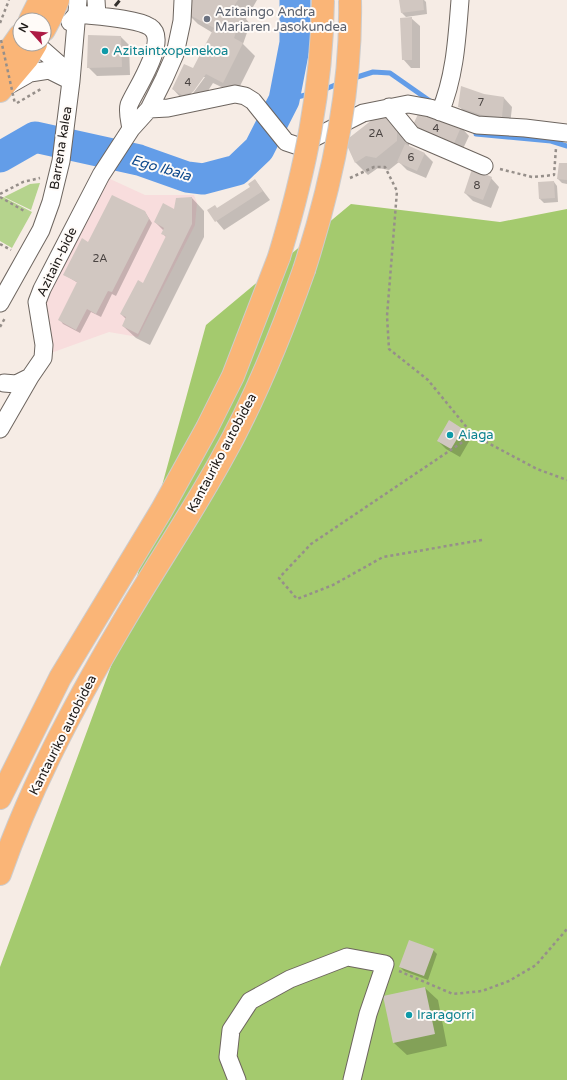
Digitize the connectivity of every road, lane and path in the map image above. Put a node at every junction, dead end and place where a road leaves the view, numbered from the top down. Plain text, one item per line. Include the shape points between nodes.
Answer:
1 (9, 0) edge
2 (40, 0) edge
3 (49, 0) edge
4 (58, 0) edge
5 (183, 0) edge
6 (323, 0) edge
7 (350, 0) edge
8 (460, 0) edge
9 (78, 7) edge
10 (97, 8) edge
11 (34, 12) edge
12 (43, 12) edge
13 (52, 15) edge
14 (0, 23) edge
15 (10, 37) edge
16 (31, 52) edge
17 (45, 52) edge
18 (0, 64) edge
19 (61, 66) junction
20 (71, 82) junction
21 (46, 86) dead end
22 (6, 95) edge
23 (389, 107) junction
24 (149, 109) junction
25 (440, 112) junction
26 (131, 130) junction
27 (567, 133) edge
28 (556, 151) dead end
29 (484, 166) joint
30 (41, 178) dead end
31 (348, 179) dead end
32 (0, 194) edge
33 (0, 198) edge
34 (26, 212) dead end
35 (0, 244) edge
36 (15, 252) dead end
37 (0, 303) edge
38 (30, 376) junction
39 (1, 380) edge
40 (11, 410) junction
41 (0, 429) edge
42 (473, 435) junction
43 (567, 480) edge
44 (482, 540) dead end
45 (0, 798) edge
46 (0, 874) edge
47 (567, 929) edge
48 (385, 964) junction
49 (237, 1080) edge
50 (352, 1080) edge

1 - 14 path
2 - 11 highway
3 - 12 street
4 - 13 highway
5 - 24 street, Azitain-bide via 182,21 175,54
6 - 45 highway, Kantauriko autobidea, bridge via 323,28 312,129 304,170 279,257 233,376 161,511 60,678
7 - 46 highway, Kantauriko autobidea, bridge via 346,74 339,134 321,216 286,321 255,394 222,459 119,629 32,794
8 - 25 street via 456,49 447,95
9 - 10 street
9 - 19 street via 70,21
9 - 20 street, Barrena kalea
10 - 26 street via 150,27 155,34 150,66 129,106
15 - 18 highway
15 - 22 path, bridge
16 - 22 highway
17 - 19 street
19 - 20 street
20 - 22 street via 49,70 30,73
20 - 37 street, Barrena kalea via 61,161 51,202 41,230
21 - 22 path
23 - 24 street via 364,114 298,146 286,142 245,96 235,94 168,108
23 - 25 street via 408,104
23 - 29 street via 412,135
24 - 26 street, Azitain-bide
25 - 27 street via 477,125
26 - 38 street, Azitain-bide via 101,175 42,289 37,302 44,345 43,358
28 - 29 path via 554,175 532,177
30 - 32 path via 23,182
31 - 42 path via 374,167 385,167 392,179 397,191 387,316 389,349 428,380
33 - 34 path
35 - 36 path
38 - 39 street via 16,384
38 - 40 street, Azitain-bide
39 - 40 street via 9,393
40 - 41 street, Azitain-bide
42 - 43 path via 538,469
42 - 44 path via 311,544 279,578 297,599 333,585 383,557
47 - 48 path via 536,965 509,981 482,991 453,994
48 - 49 street via 346,957 290,979 250,1001 231,1030 228,1057
48 - 50 street via 368,1014

